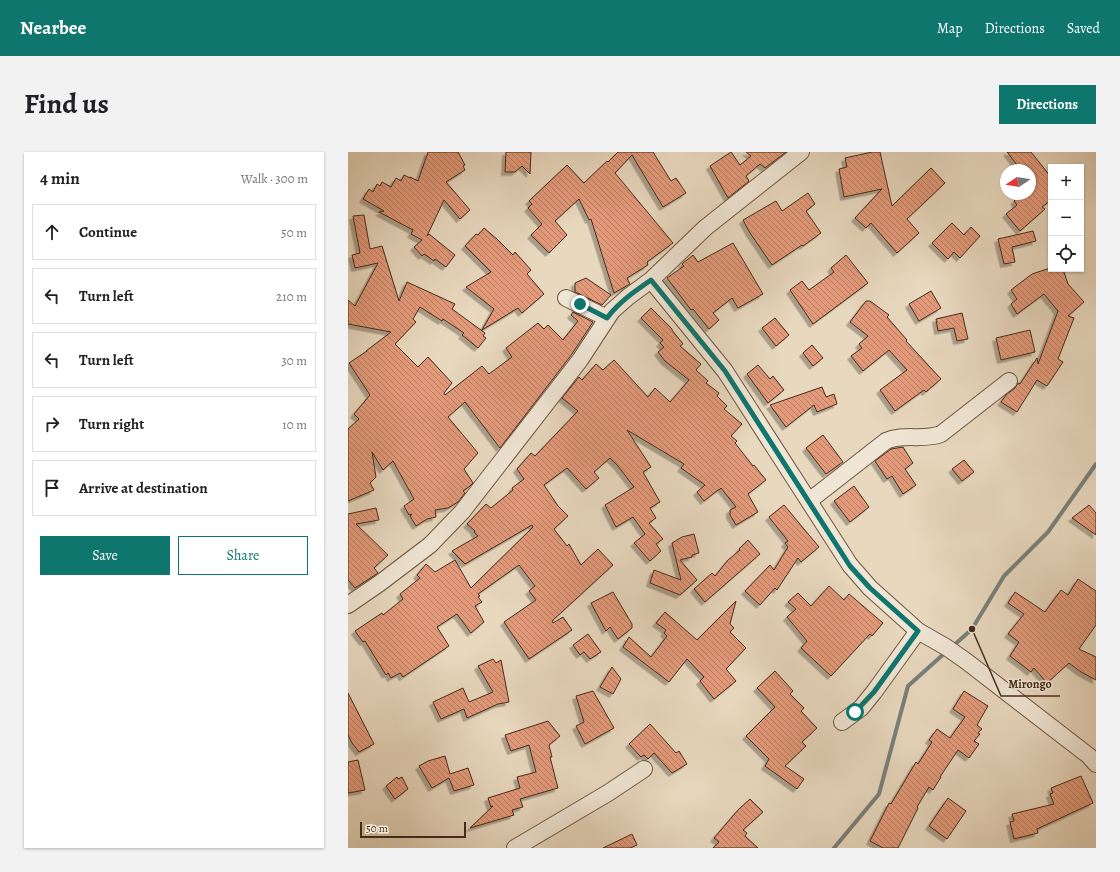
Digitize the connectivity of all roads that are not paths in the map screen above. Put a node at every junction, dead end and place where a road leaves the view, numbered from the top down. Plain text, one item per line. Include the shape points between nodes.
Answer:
1 (801, 152) edge
2 (651, 280) junction
3 (566, 298) dead end
4 (607, 318) junction
5 (1009, 381) dead end
6 (809, 501) junction
7 (348, 605) edge
8 (918, 631) junction
9 (842, 722) dead end
10 (1096, 764) edge
11 (644, 770) dead end
12 (515, 848) edge

1 - 2 street via 705,228
2 - 4 street via 620,303
2 - 6 street via 725,371
3 - 4 street
4 - 7 street via 580,360 462,512 430,545
5 - 6 street via 941,434 886,441
6 - 8 street via 850,566 870,588
8 - 9 street via 861,708
8 - 10 street via 966,661
11 - 12 street

